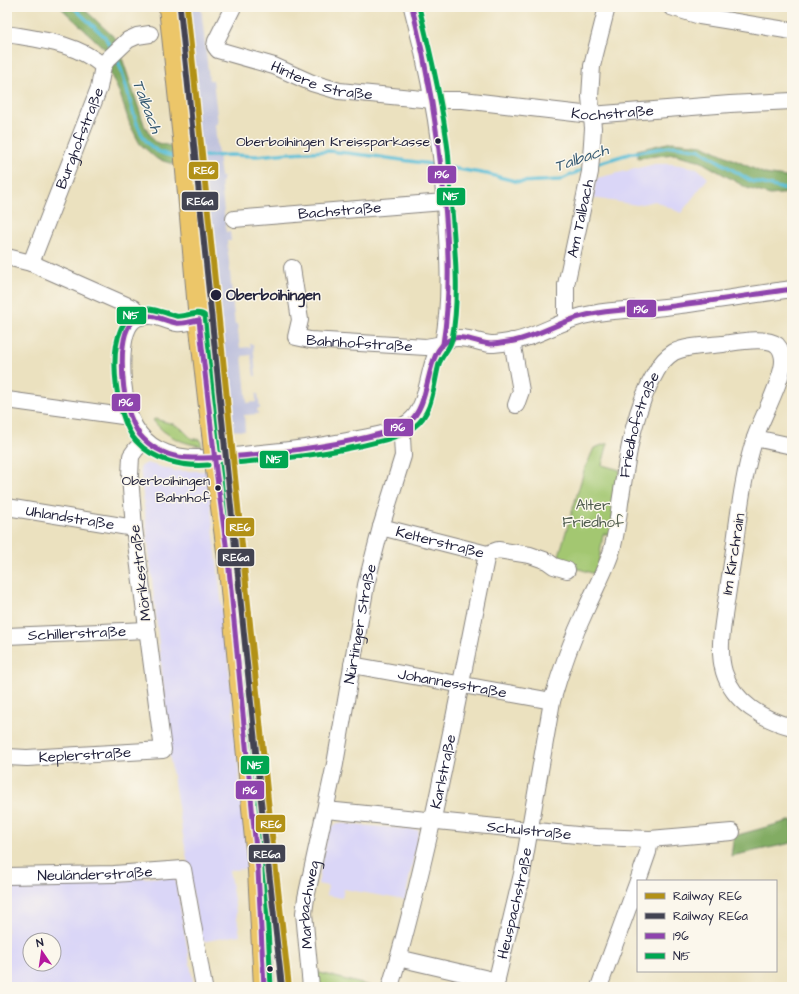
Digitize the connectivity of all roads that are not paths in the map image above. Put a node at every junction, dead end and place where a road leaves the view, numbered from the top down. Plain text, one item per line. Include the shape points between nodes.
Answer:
1 (169, 7) edge
2 (233, 7) edge
3 (412, 7) edge
4 (607, 7) edge
5 (671, 7) edge
6 (792, 31) edge
7 (7, 34) edge
8 (150, 34) dead end
9 (111, 56) junction
10 (433, 100) junction
11 (792, 101) edge
12 (591, 115) junction
13 (444, 202) junction
14 (234, 219) dead end
15 (7, 257) edge
16 (31, 263) junction
17 (292, 268) dead end
18 (792, 289) edge
19 (139, 317) junction
20 (199, 320) junction
21 (566, 322) junction
22 (512, 341) junction
23 (444, 344) junction
24 (781, 350) joint
25 (7, 400) edge
26 (516, 405) dead end
27 (130, 417) junction
28 (398, 428) junction
29 (755, 438) junction
30 (145, 441) junction
31 (792, 446) edge
32 (7, 507) edge
33 (381, 527) junction
34 (134, 528) junction
35 (487, 554) junction
36 (567, 570) dead end
37 (147, 630) junction
38 (7, 636) edge
39 (352, 664) junction
40 (460, 685) junction
41 (552, 701) junction
42 (792, 727) edge
43 (163, 750) joint
44 (7, 758) edge
45 (324, 817) junction
46 (433, 820) junction
47 (529, 830) junction
48 (732, 832) dead end
49 (650, 839) junction
50 (7, 876) edge
51 (638, 880) edge
52 (637, 884) edge
53 (398, 958) junction
54 (496, 984) edge
55 (204, 987) edge
56 (264, 987) edge
57 (311, 987) edge
58 (390, 987) edge
59 (599, 987) edge

1 - 20 main road
2 - 10 street, Hintere Straße via 216,41 215,46 220,51 274,66 312,83 339,91
3 - 10 street
4 - 12 street, Am Talbach via 592,66
5 - 6 street via 700,16
7 - 9 street via 58,43 88,54
8 - 9 street via 132,38
9 - 16 street, Burghofstraße
10 - 12 street, Kochstraße via 463,100
10 - 13 street via 443,172
11 - 12 street, Kochstraße
12 - 21 street, Am Talbach via 593,128 590,165 566,285
13 - 14 street, Bachstraße
13 - 23 street via 449,284
15 - 16 street
16 - 19 street via 132,308
17 - 23 street, Bahnhofstraße via 300,320 296,337 310,340 426,346
18 - 21 street via 592,314
19 - 20 street via 148,315 178,323
19 - 27 street via 129,326 123,349 124,394
20 - 56 main road, bridge via 228,559 256,847
21 - 22 street via 526,339
22 - 23 street via 493,344 459,338 451,339
22 - 26 street via 521,391
23 - 28 street via 436,353 423,402 416,415
24 - 29 street, Im Kirchrain via 783,363 779,380
24 - 41 street, Friedhofstraße via 775,343 748,340 687,347 673,353 662,362 640,406 627,458 612,551 567,655
25 - 27 street
27 - 30 street
28 - 30 street via 308,448 208,458 174,456 158,450
28 - 33 street, Nürtinger Straße via 402,436 403,456
29 - 31 street
29 - 42 street, Im Kirchrain via 744,482 720,654 724,674 744,703 761,715
30 - 34 street, Mörikestraße via 131,456
32 - 34 street, Uhlandstraße
33 - 35 street, Kelterstraße
33 - 39 street, Nürtinger Straße via 366,585
34 - 37 street, Mörikestraße
35 - 36 street, Kelterstraße via 498,550 530,555
35 - 40 street, Karlstraße
37 - 38 street, Schillerstraße
37 - 43 street, Mörikestraße
39 - 40 street, Johannesstraße
39 - 45 street, Nürtinger Straße
40 - 41 street, Johannesstraße
40 - 46 street, Karlstraße
41 - 47 street, Heuspachstraße
43 - 44 street, Keplerstraße
45 - 46 street, Schulstraße
45 - 57 street, Marbachweg via 304,913
46 - 47 street, Schulstraße
46 - 53 street, Karlstraße
47 - 49 street, Schulstraße
47 - 54 street, Heuspachstraße via 522,874
48 - 49 street, Schulstraße
49 - 51 street
50 - 55 street, Neuländerstraße via 114,874 183,869
52 - 59 street
53 - 54 street
53 - 58 street, Karlstraße

